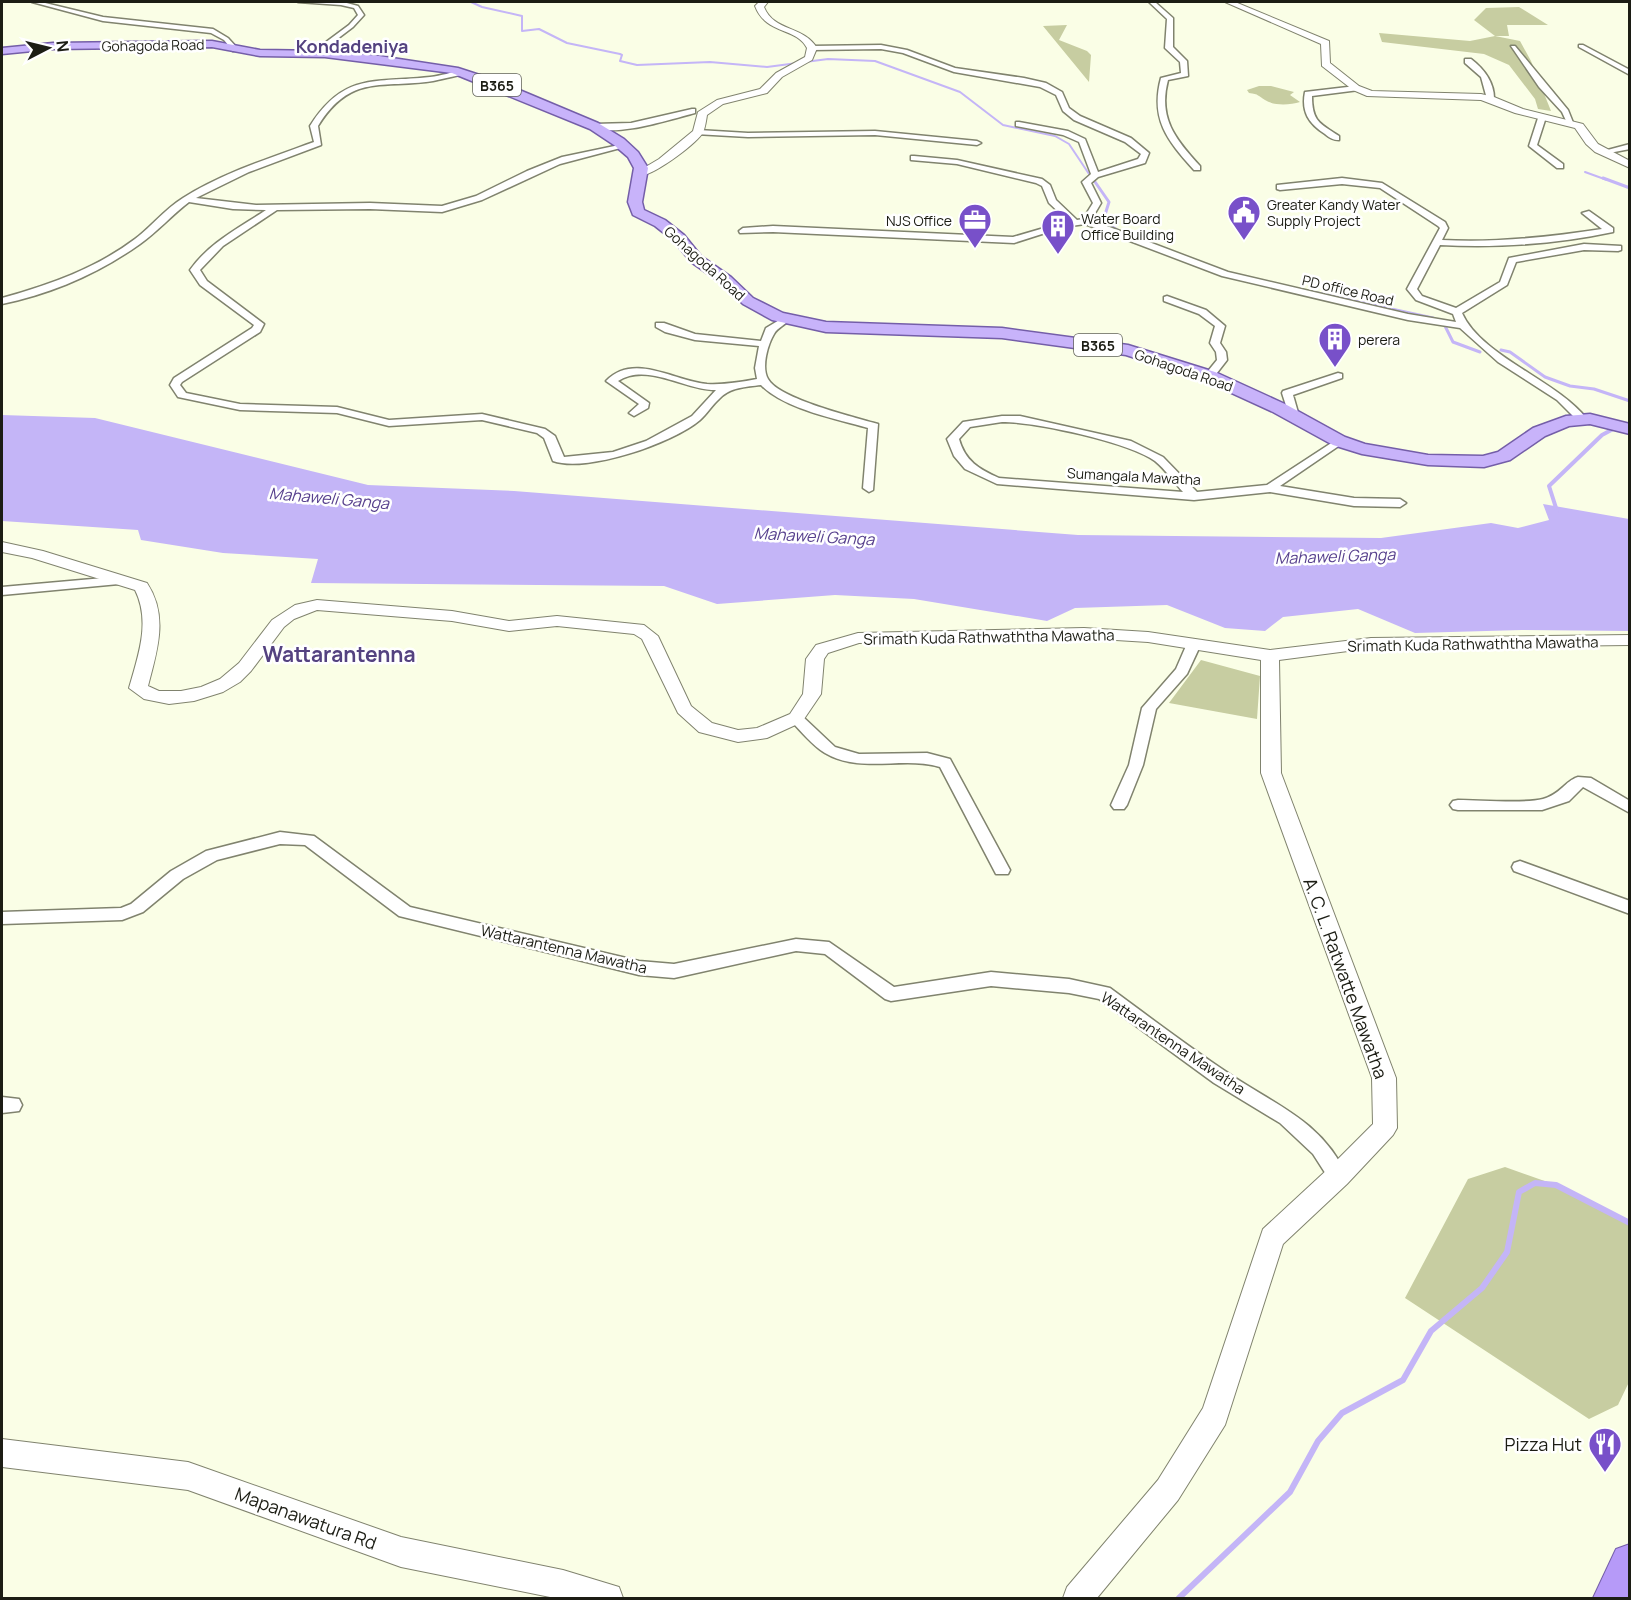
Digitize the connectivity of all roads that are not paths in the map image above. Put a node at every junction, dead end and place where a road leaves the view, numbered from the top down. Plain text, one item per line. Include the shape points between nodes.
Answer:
1 (35, 2) edge
2 (301, 2) edge
3 (764, 2) edge
4 (1152, 2) edge
5 (1229, 2) edge
6 (1581, 46) dead end
7 (1513, 47) dead end
8 (812, 48) junction
9 (235, 50) junction
10 (2, 51) edge
11 (325, 54) junction
12 (1468, 61) dead end
13 (462, 72) junction
14 (1629, 73) edge
15 (1356, 88) junction
16 (1491, 99) junction
17 (692, 111) dead end
18 (1542, 117) junction
19 (1571, 123) junction
20 (1019, 124) dead end
21 (594, 126) junction
22 (698, 132) junction
23 (1336, 138) dead end
24 (977, 143) dead end
25 (624, 146) junction
26 (1629, 146) edge
27 (1604, 152) junction
28 (914, 158) dead end
29 (1629, 165) edge
30 (1560, 166) dead end
31 (1197, 168) dead end
32 (641, 174) junction
33 (1095, 175) junction
34 (1280, 187) dead end
35 (187, 199) junction
36 (274, 209) junction
37 (1586, 213) dead end
38 (1080, 222) junction
39 (743, 231) dead end
40 (1438, 242) junction
41 (1618, 248) dead end
42 (1167, 299) dead end
43 (2, 301) edge
44 (1457, 312) junction
45 (786, 319) junction
46 (660, 325) dead end
47 (1463, 326) junction
48 (765, 344) junction
49 (1209, 376) junction
50 (1338, 376) dead end
51 (764, 381) junction
52 (728, 387) junction
53 (634, 413) dead end
54 (1294, 416) junction
55 (1582, 418) junction
56 (1629, 429) edge
57 (1339, 441) junction
58 (869, 488) dead end
59 (1270, 488) junction
60 (1194, 496) junction
61 (1400, 503) dead end
62 (2, 548) edge
63 (115, 581) junction
64 (2, 591) edge
65 (1629, 640) edge
66 (1193, 646) junction
67 (1270, 656) junction
68 (796, 718) junction
69 (1119, 805) dead end
70 (1458, 805) dead end
71 (1629, 808) edge
72 (1520, 867) dead end
73 (1002, 870) dead end
74 (1629, 908) edge
75 (2, 918) edge
76 (1338, 1176) junction
77 (2, 1453) edge
78 (1629, 1563) edge
79 (608, 1599) edge
80 (1078, 1599) edge
81 (1613, 1599) edge

1 - 9 street via 103,20 213,31
2 - 11 street via 341,3 356,7 361,15 320,49
3 - 8 street via 759,6 762,16 774,26 807,39
4 - 31 street via 1170,18 1169,48 1183,61 1185,74 1165,78 1160,108 1168,133
5 - 15 street via 1326,43 1325,64
6 - 14 street
7 - 19 street via 1524,55 1542,86 1569,114
8 - 22 street via 808,58 782,71 764,91 720,102 702,114
8 - 33 street via 882,47 905,51 954,70 1043,85 1059,94 1066,109 1077,118 1128,140 1145,153 1136,163
9 - 10 main road, Gohagoda Road / B365 via 198,44 53,46
9 - 11 main road, Gohagoda Road / B365
11 - 13 main road, Gohagoda Road / B365
12 - 16 street via 1482,69
13 - 21 main road, Gohagoda Road / B365
13 - 35 street via 432,80 371,82 345,92 324,110 314,126 318,143 246,170
15 - 16 street via 1370,94
15 - 23 street via 1308,94 1307,115
16 - 18 street
17 - 21 street via 631,126
18 - 19 street
18 - 30 street via 1533,146
19 - 27 street via 1585,130 1590,141
20 - 33 street via 1082,141
21 - 25 main road, Gohagoda Road / B365
22 - 24 street via 875,133
22 - 32 street
25 - 32 main road, Gohagoda Road / B365 via 637,159
25 - 36 street via 558,161 493,192 440,210 370,206
26 - 27 street
27 - 29 street
28 - 38 street via 957,162 1038,181 1046,186 1052,201
32 - 45 main road, Gohagoda Road / B365 via 635,199 638,212 679,238 696,259 748,302
33 - 38 street via 1086,182 1096,203
34 - 40 street via 1342,181 1382,186 1442,224
35 - 36 street
35 - 43 street via 138,241 89,271 61,284
36 - 52 street via 214,250 195,270 203,283 259,324 256,330 178,380 175,385 182,395 240,407 337,410 389,423 482,417 541,431 549,436 557,459 563,461 615,455 650,443 696,418
37 - 40 street via 1610,230 1562,238 1470,244
38 - 39 street via 1014,240
38 - 47 street, PD office Road via 1225,274
40 - 44 street via 1412,289 1419,298
41 - 44 street via 1584,247 1512,260 1504,283
42 - 49 street via 1199,310 1220,326 1215,343 1222,360
44 - 47 street
45 - 48 street via 770,330
45 - 49 main road, Gohagoda Road / B365 via 826,327 986,332 1076,342 1128,350
46 - 48 street via 681,334
47 - 55 street via 1502,360 1561,398
48 - 51 street via 760,368
49 - 54 main road, Gohagoda Road / B365
50 - 54 street via 1287,393
51 - 52 street
51 - 58 street via 788,399 874,426
52 - 53 street via 702,387 645,371 631,371 611,381 644,403
54 - 57 main road, Gohagoda Road / B365
55 - 56 main road, Gohagoda Road / B365
55 - 57 main road, Gohagoda Road / B365 via 1548,428 1504,456 1484,462 1398,456
57 - 59 street, Sumangala Mawatha
59 - 60 street, Sumangala Mawatha
59 - 61 street via 1354,502
60 - 60 street, Sumangala Mawatha via 997,481 975,472 957,455 953,439 967,424 1020,419 1138,446 1160,459
62 - 63 street via 22,550
63 - 64 street
63 - 68 street via 141,587 150,600 152,636 138,688 151,696 191,695 233,679 284,616 300,607 317,605 452,616 509,626 557,621 638,629 649,636 684,709 706,728 738,736 760,734
65 - 67 street, Srimath Kuda Rathwaththa Mawatha via 1371,643
66 - 67 street, Srimath Kuda Rathwaththa Mawatha
66 - 68 street, Srimath Kuda Rathwaththa Mawatha via 1148,637 1084,633 858,638 822,649 815,659 812,694
66 - 69 street via 1182,671 1149,708 1136,765
67 - 76 street, A. C. L. Ratwatte Mawatha via 1271,773 1384,1078 1385,1128
68 - 73 street via 830,750 858,759 927,758 945,763
70 - 71 street via 1542,805 1564,797 1578,782 1586,782
72 - 74 street
75 - 76 street, Wattarantenna Mawatha via 122,914 137,908 177,875 212,855 280,838 309,840 405,912 639,968 674,971 796,945 829,948 891,994 991,980 1069,986 1104,993 1220,1078 1286,1117 1320,1148
76 - 80 street, A. C. L. Ratwatte Mawatha via 1272,1237 1215,1415 1168,1490
77 - 79 street, Mapanawatura Rd via 188,1476 401,1552 563,1585
78 - 81 highway

